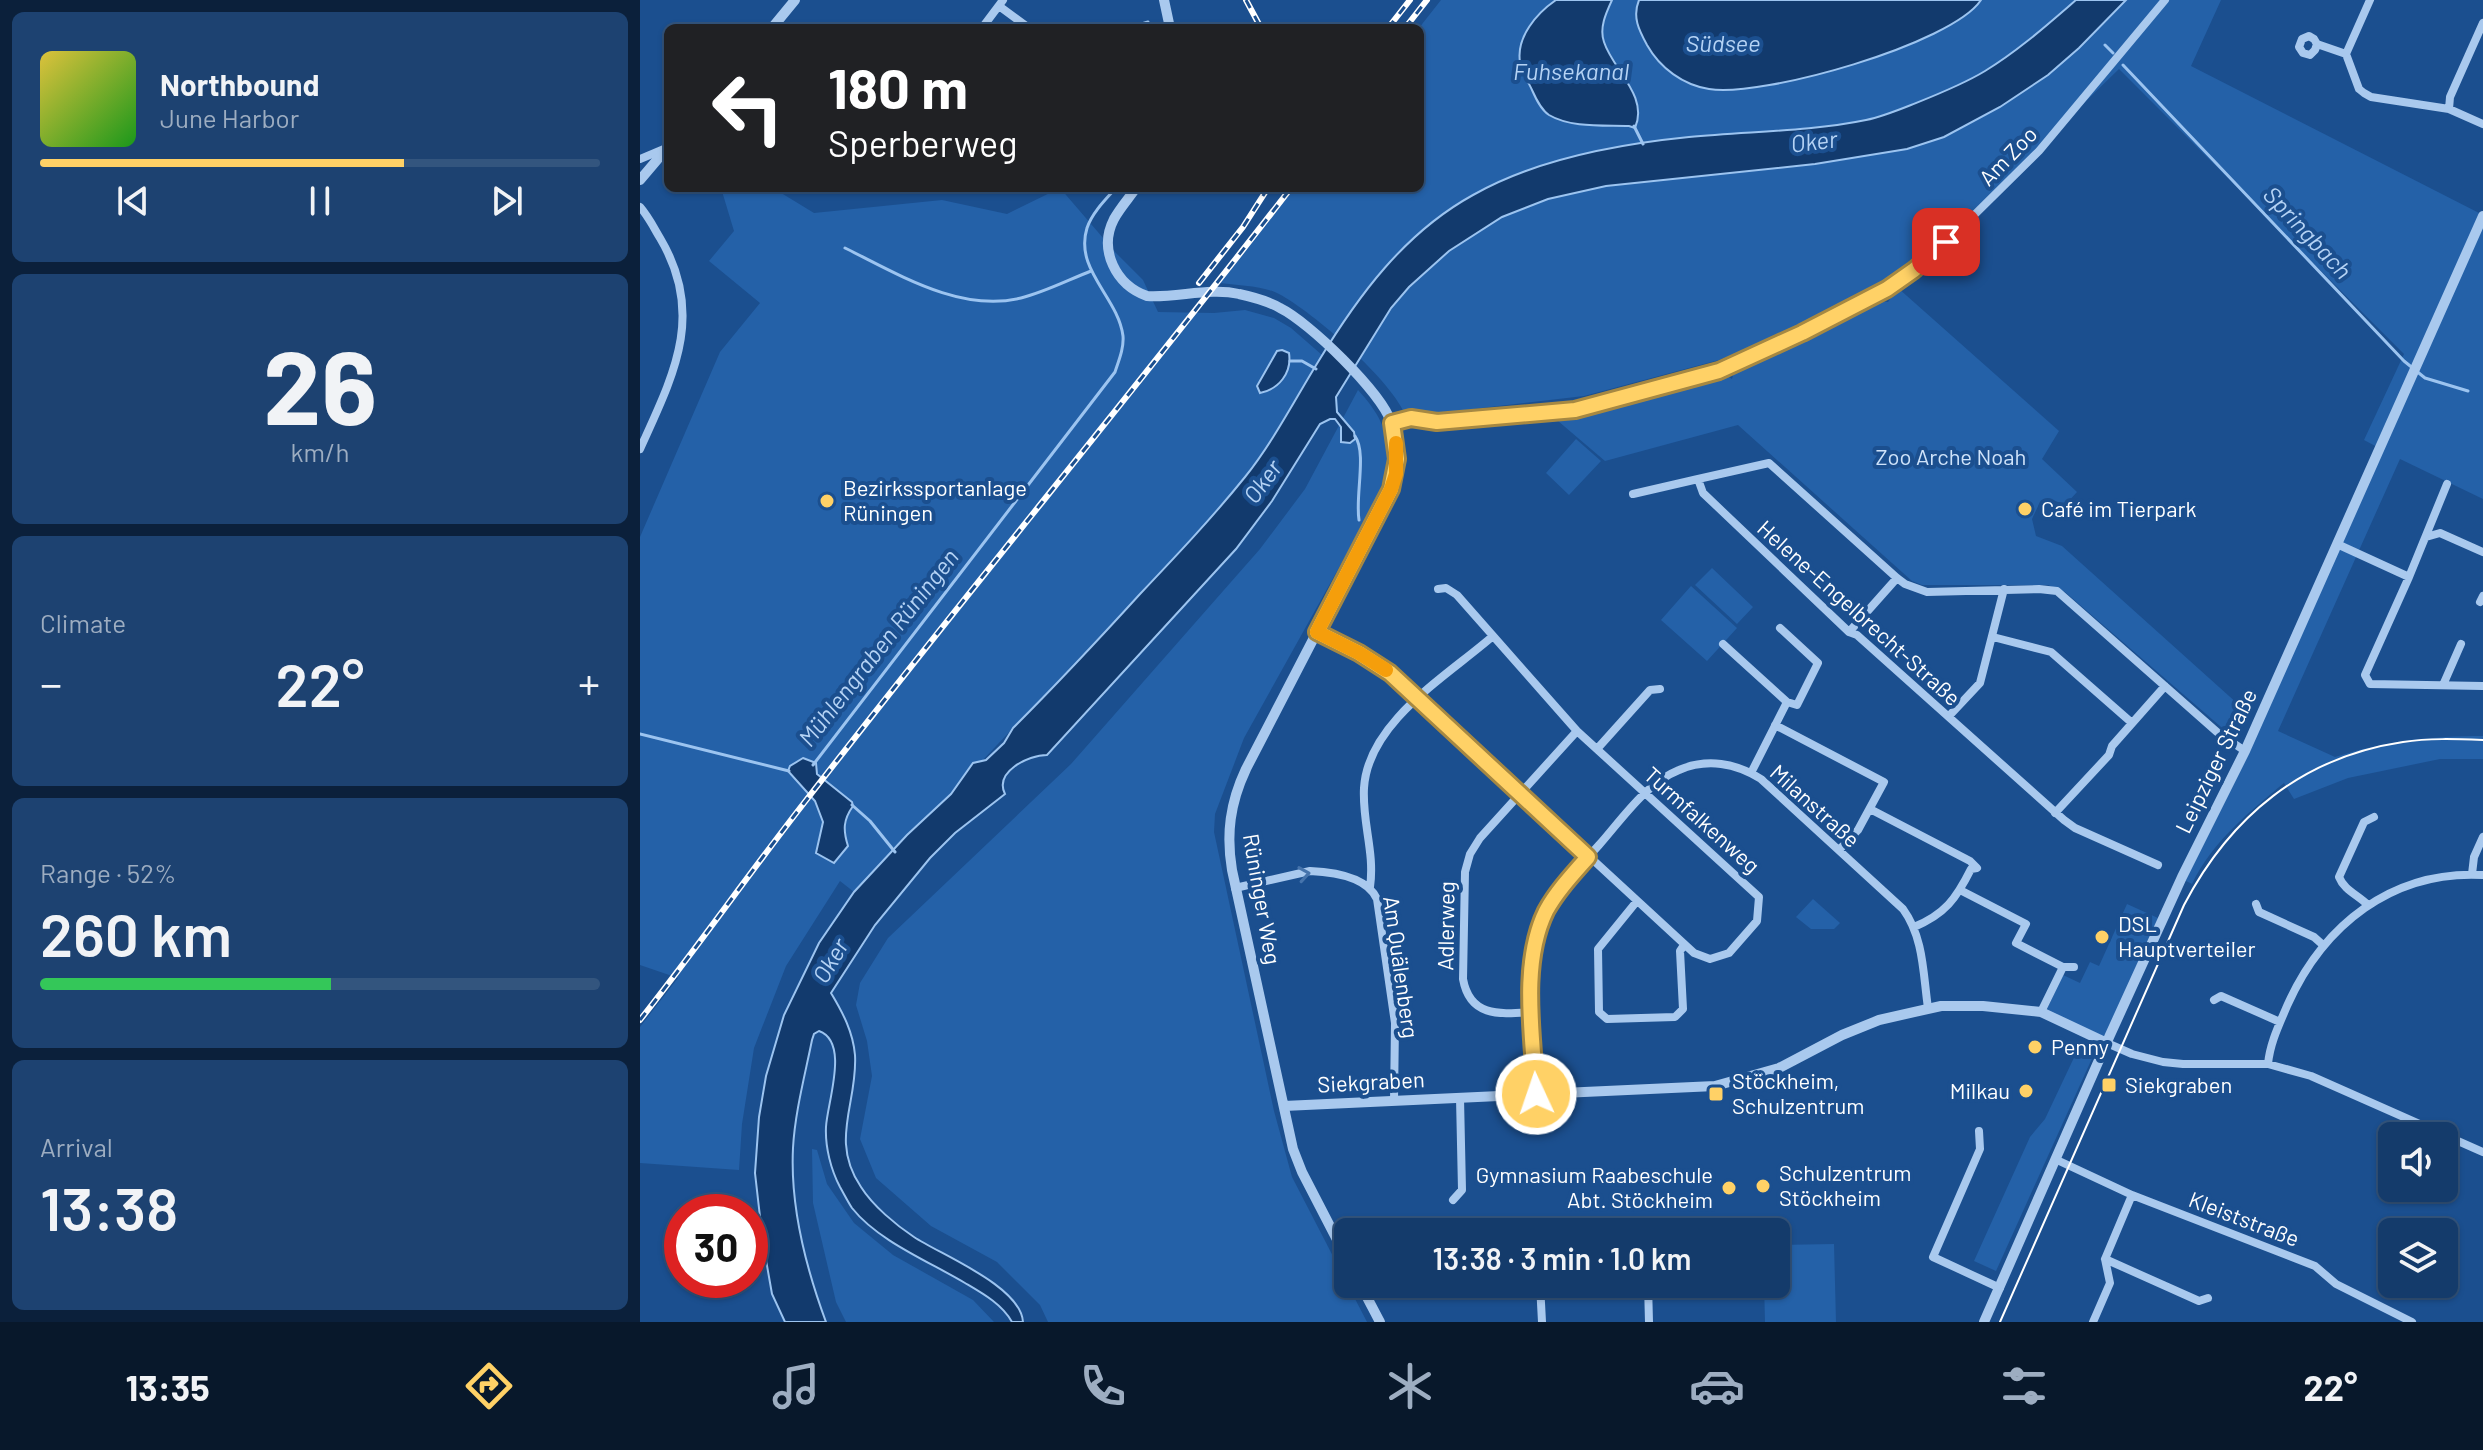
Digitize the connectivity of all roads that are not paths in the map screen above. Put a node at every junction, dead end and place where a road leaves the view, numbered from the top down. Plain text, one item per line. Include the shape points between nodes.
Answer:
1 (795, 0) edge
2 (1164, 0) edge
3 (2165, 0) edge
4 (2370, 0) edge
5 (1001, 3) edge
6 (2483, 23) edge
7 (775, 24) edge
8 (985, 24) edge
9 (1025, 24) edge
10 (1169, 24) edge
11 (2317, 44) dead end
12 (2346, 54) junction
13 (2449, 109) junction
14 (2483, 124) edge
15 (664, 149) edge
16 (664, 152) edge
17 (640, 159) edge
18 (640, 180) edge
19 (1133, 192) edge
20 (640, 207) edge
21 (2483, 216) edge
22 (1392, 423) junction
23 (640, 449) edge
24 (1698, 479) junction
25 (2447, 484) dead end
26 (1633, 494) dead end
27 (2426, 537) junction
28 (2337, 544) junction
29 (2483, 552) edge
30 (2409, 577) junction
31 (1897, 578) junction
32 (1438, 589) dead end
33 (2004, 589) junction
34 (1780, 628) dead end
35 (1317, 632) junction
36 (1849, 632) junction
37 (1493, 636) junction
38 (1993, 637) junction
39 (1723, 644) dead end
40 (2461, 644) dead end
41 (2443, 685) junction
42 (2165, 686) junction
43 (2483, 686) edge
44 (1660, 689) dead end
45 (1418, 699) junction
46 (1787, 702) junction
47 (1949, 716) junction
48 (2132, 723) junction
49 (1775, 725) junction
50 (1577, 731) junction
51 (1597, 749) junction
52 (2245, 751) junction
53 (1751, 773) junction
54 (1646, 793) junction
55 (1519, 795) junction
56 (1870, 809) junction
57 (2055, 813) junction
58 (2374, 817) dead end
59 (2483, 837) edge
60 (1839, 850) junction
61 (1588, 857) junction
62 (2158, 865) dead end
63 (2472, 874) junction
64 (2483, 875) edge
65 (1370, 887) junction
66 (1235, 888) junction
67 (1960, 890) junction
68 (1637, 901) junction
69 (2256, 904) dead end
70 (2368, 905) junction
71 (1914, 927) junction
72 (1684, 945) junction
73 (2323, 945) junction
74 (2063, 967) junction
75 (2074, 967) dead end
76 (2214, 1000) dead end
77 (1928, 1008) junction
78 (1532, 1012) junction
79 (2041, 1012) junction
80 (2280, 1022) junction
81 (2107, 1043) junction
82 (2268, 1064) junction
83 (1536, 1094) junction
84 (1460, 1098) junction
85 (1394, 1101) junction
86 (1284, 1106) junction
87 (1979, 1131) dead end
88 (2483, 1152) edge
89 (2057, 1160) junction
90 (2132, 1195) junction
91 (1453, 1200) dead end
92 (1334, 1234) edge
93 (2105, 1259) junction
94 (2000, 1288) junction
95 (1368, 1298) edge
96 (1541, 1298) edge
97 (1648, 1298) edge
98 (2208, 1298) dead end
99 (1380, 1322) edge
100 (1542, 1322) edge
101 (1649, 1322) edge
102 (1984, 1322) edge
103 (2093, 1322) edge
104 (2412, 1322) edge

1 - 7 street
2 - 10 street
3 - 22 street, Am Zoo via 2023,168 1887,289 1719,371 1575,410
4 - 12 street
5 - 8 street
5 - 9 street
6 - 13 street
11 - 12 street
12 - 13 street via 2359,89 2371,97
13 - 14 street
15 - 17 street
16 - 18 street
19 - 22 street via 1114,220 1108,247 1115,270 1134,291 1159,297 1237,293 1281,308 1318,336 1363,382
20 - 23 street via 676,268 683,317 680,352
21 - 28 street, Leipziger Straße
22 - 35 street, Rüninger Weg via 1397,459 1391,489
24 - 26 street
24 - 31 street via 1769,463
24 - 36 street, Helene-Engelbrecht-Straße via 1703,493
25 - 27 street
27 - 29 street via 2440,533
27 - 30 street
28 - 30 street
28 - 52 street, Leipziger Straße
30 - 41 street via 2365,675 2370,684
31 - 33 street via 1927,592
31 - 36 street
32 - 37 street, Turmfalkenweg via 1457,595
33 - 38 street
33 - 42 street via 2057,591
34 - 46 street via 1818,663 1797,705
35 - 45 street via 1375,663
35 - 66 street, Rüninger Weg via 1236,794 1228,843
36 - 47 street, Helene-Engelbrecht-Straße
37 - 45 street, Am Quälenberg
37 - 50 street, Turmfalkenweg
38 - 47 street via 1980,683
38 - 48 street via 2051,652
39 - 46 street
40 - 41 street
41 - 43 street
42 - 48 street
42 - 52 street
44 - 51 street via 1650,690
45 - 55 street
45 - 65 street, Am Quälenberg via 1383,736 1365,774
46 - 49 street
47 - 57 street, Helene-Engelbrecht-Straße
48 - 57 street
49 - 53 street
49 - 56 street via 1884,782
50 - 51 street, Turmfalkenweg
50 - 55 street, Adlerweg
51 - 54 street, Turmfalkenweg
52 - 81 street, Leipziger Straße
53 - 54 street, Milanstraße via 1723,764 1693,765 1668,775
53 - 60 street, Milanstraße
54 - 61 street, Milanstraße
54 - 72 street, Turmfalkenweg via 1759,897 1753,928 1729,953 1710,959
55 - 61 street
55 - 78 street, Adlerweg via 1480,838 1466,863 1463,979 1469,997 1486,1011
56 - 60 street
56 - 67 street via 1970,861 1977,868 1971,869
57 - 62 street, Helene-Engelbrecht-Straße via 2075,828
58 - 70 street via 2364,822 2339,877
59 - 63 street
60 - 71 street, Milanstraße via 1903,909
61 - 68 street
61 - 78 street, Milanstraße via 1553,898 1541,923 1531,964
63 - 64 street
63 - 70 street via 2427,880
66 -> 65 street, Am Quälenberg via 1310,871
65 - 85 street, Am Quälenberg via 1377,899 1395,1023
66 - 86 street, Rüninger Weg
67 - 71 street via 1937,916
67 - 74 street via 2026,924 2016,943
68 - 72 street
68 - 72 street via 1598,949 1602,1017 1680,1014
69 - 73 street via 2259,912
70 - 73 street
71 - 77 street, Milanstraße
73 - 80 street
74 - 75 street
74 - 79 street
76 - 80 street via 2221,996
77 - 79 street, Siekgraben
77 - 83 street, Siekgraben via 1859,1028 1779,1068 1729,1083
78 - 83 street, Milanstraße
79 - 81 street, Siekgraben
80 - 82 street
81 - 82 street via 2183,1064
81 - 89 street, Leipziger Straße
82 - 88 street via 2311,1076
83 - 84 street, Siekgraben
84 - 85 street, Siekgraben
84 - 91 street via 1462,1190
85 - 86 street, Siekgraben
86 - 92 street, Rüninger Weg via 1295,1157
87 - 94 street via 1980,1149 1933,1257
89 - 90 street, Kleiststraße
89 - 94 street, Leipziger Straße
90 - 93 street
90 - 104 street, Kleiststraße via 2315,1266 2336,1284
93 - 98 street via 2199,1301
93 - 103 street via 2110,1283
94 - 102 street, Leipziger Straße
95 - 99 street
96 - 100 street
97 - 101 street

